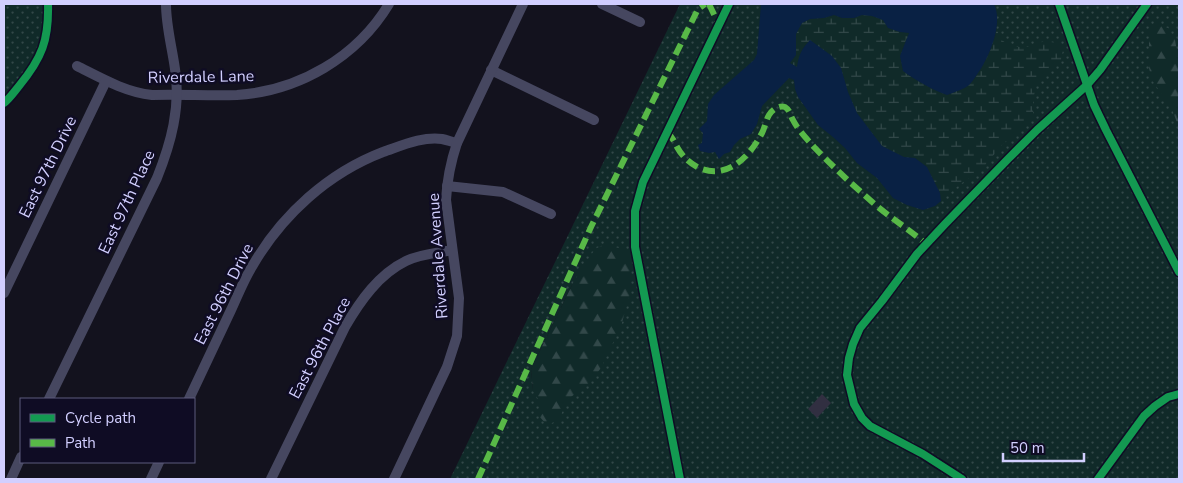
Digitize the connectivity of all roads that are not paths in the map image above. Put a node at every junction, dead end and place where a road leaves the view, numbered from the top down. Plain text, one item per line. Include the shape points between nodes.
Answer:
1 (166, 4) edge
2 (389, 4) edge
3 (523, 4) edge
4 (602, 4) edge
5 (640, 22) dead end
6 (77, 66) dead end
7 (491, 70) junction
8 (106, 80) junction
9 (176, 94) junction
10 (594, 120) dead end
11 (457, 143) junction
12 (447, 186) junction
13 (551, 214) dead end
14 (452, 250) junction
15 (4, 293) edge
16 (49, 398) edge
17 (189, 398) edge
18 (20, 459) edge
19 (159, 463) edge
20 (10, 479) edge
21 (151, 479) edge
22 (271, 479) edge
23 (394, 479) edge

1 - 9 street, East 97th Place
2 - 9 street, Riverdale Lane via 352,48 336,61 301,80 236,95
3 - 7 street, Riverdale Avenue
4 - 5 street
6 - 8 street, Riverdale Lane
7 - 10 street
7 - 11 street, Riverdale Avenue
8 - 9 street, Riverdale Lane via 141,94
8 - 15 street, East 97th Drive
9 - 16 street, East 97th Place via 170,140 157,178
11 - 12 street, Riverdale Avenue
11 - 17 street, East 96th Drive via 432,139 399,146 374,156 306,199 272,237 252,266
12 - 13 street via 503,192
12 - 14 street, Riverdale Avenue
14 - 22 street, East 96th Place via 406,261 394,268 356,307
14 - 23 street, Riverdale Avenue via 459,298 457,336 447,367
18 - 20 street
19 - 21 street

